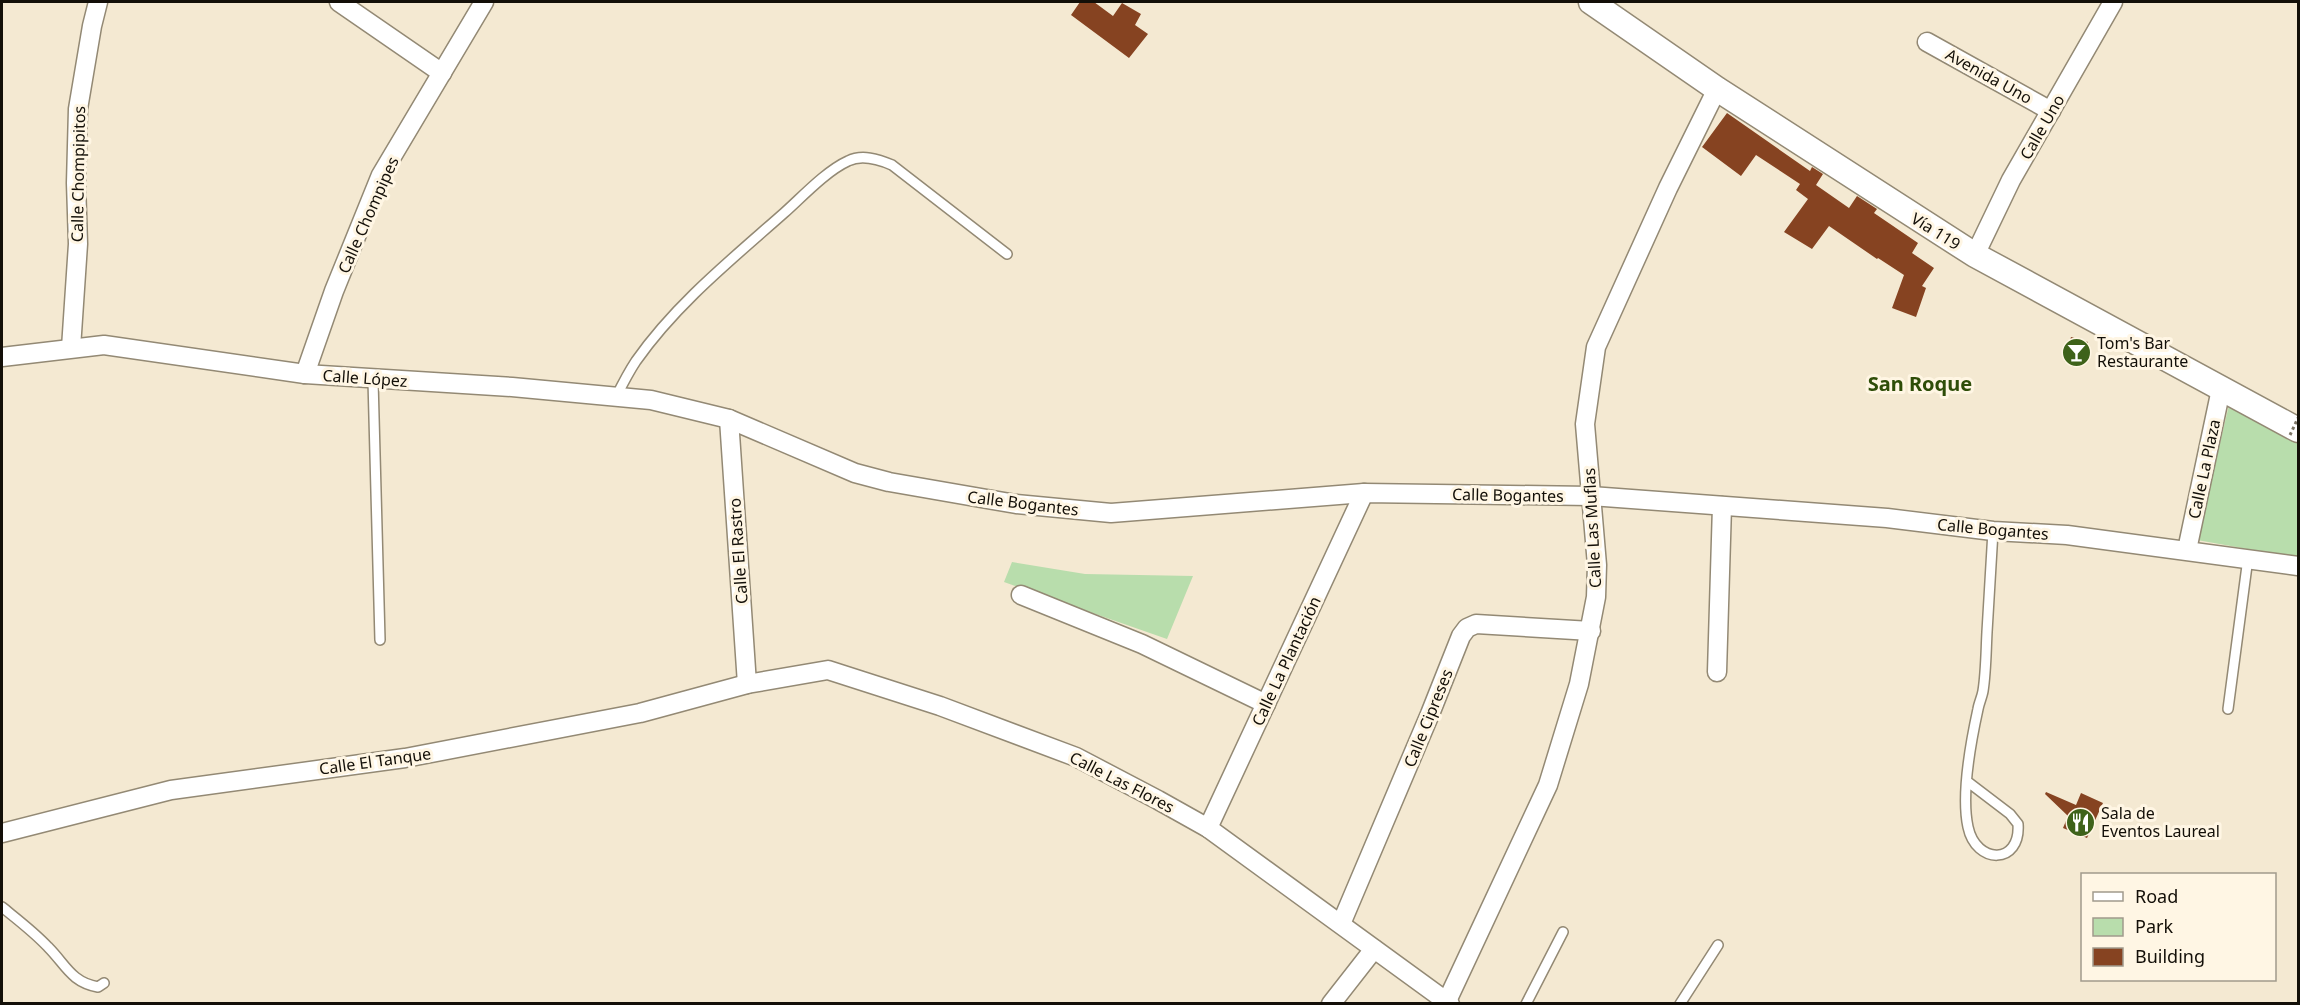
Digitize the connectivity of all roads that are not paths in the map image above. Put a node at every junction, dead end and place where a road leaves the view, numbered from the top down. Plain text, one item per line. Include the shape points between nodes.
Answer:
1 (98, 2) edge
2 (339, 2) edge
3 (484, 2) edge
4 (1591, 2) edge
5 (2113, 2) edge
6 (1927, 42) dead end
7 (442, 73) junction
8 (1717, 89) junction
9 (2051, 111) junction
10 (1007, 254) dead end
11 (1975, 255) junction
12 (71, 348) junction
13 (2, 357) edge
14 (305, 374) junction
15 (374, 380) junction
16 (2222, 389) junction
17 (616, 397) junction
18 (729, 419) junction
19 (2294, 432) edge
20 (1364, 493) junction
21 (1591, 496) junction
22 (1722, 506) junction
23 (1992, 531) junction
24 (2187, 550) junction
25 (2248, 558) junction
26 (2298, 566) edge
27 (1021, 595) dead end
28 (1591, 631) junction
29 (381, 640) dead end
30 (1717, 672) dead end
31 (747, 684) junction
32 (1266, 704) junction
33 (2228, 709) dead end
34 (1968, 782) junction
35 (1208, 828) junction
36 (2, 833) edge
37 (2, 908) edge
38 (1341, 924) junction
39 (1563, 932) dead end
40 (1718, 945) dead end
41 (1374, 949) junction
42 (104, 983) dead end
43 (1448, 1002) edge
44 (1331, 1004) edge
45 (1526, 1004) edge
46 (1680, 1004) edge

1 - 12 street, Calle Chompipitos via 78,109 78,244
2 - 7 street
3 - 7 street, Calle Chompipes
4 - 8 main road, Vía 119
5 - 9 street, Calle Uno
6 - 9 street, Avenida Uno
7 - 14 street, Calle Chompipes via 381,175
8 - 11 main road, Vía 119
8 - 21 street, Calle Las Muflas via 1596,347 1585,424
9 - 11 street, Calle Uno via 2011,180
10 - 17 lane via 892,165 863,158 848,161 711,278 636,361
11 - 16 main road, Vía 119
12 - 13 street, Calle López
12 - 14 street, Calle López via 104,345
14 - 15 street, Calle López
15 - 17 street, Calle López
15 - 29 lane
16 - 19 main road, Vía 119
16 - 24 street, Calle La Plaza
17 - 18 street, Calle López via 651,400
18 - 20 street, Calle Bogantes via 855,473 1016,504 1111,513
18 - 31 street, Calle El Rastro
20 - 21 street, Calle Bogantes
20 - 32 street, Calle La Plantación
21 - 22 street, Calle Bogantes
21 - 28 street, Calle Las Muflas via 1597,566
22 - 23 street, Calle Bogantes via 1887,518
22 - 30 street
23 - 24 street, Calle Bogantes via 2067,535
23 - 34 lane via 1984,680
24 - 25 street, Calle Bogantes
25 - 26 street, Calle Bogantes
25 - 33 lane
27 - 32 street via 1142,644
28 - 38 street, Calle Cipreses via 1476,624 1467,628
28 - 43 street, Calle Las Muflas via 1548,785
31 - 35 street, Calle Las Flores via 828,670 840,672 1076,757
31 - 36 street, Calle El Tanque via 640,713 405,758 171,790
32 - 35 street, Calle La Plantación
34 - 34 lane via 1967,824 1971,837 1990,856 1997,857 2016,840 2018,824
35 - 38 street, Calle Las Flores
37 - 42 lane via 49,947 84,984 98,987
38 - 41 street, Calle Las Flores
39 - 45 lane
40 - 46 lane
41 - 43 street, Calle Las Flores
41 - 44 street

